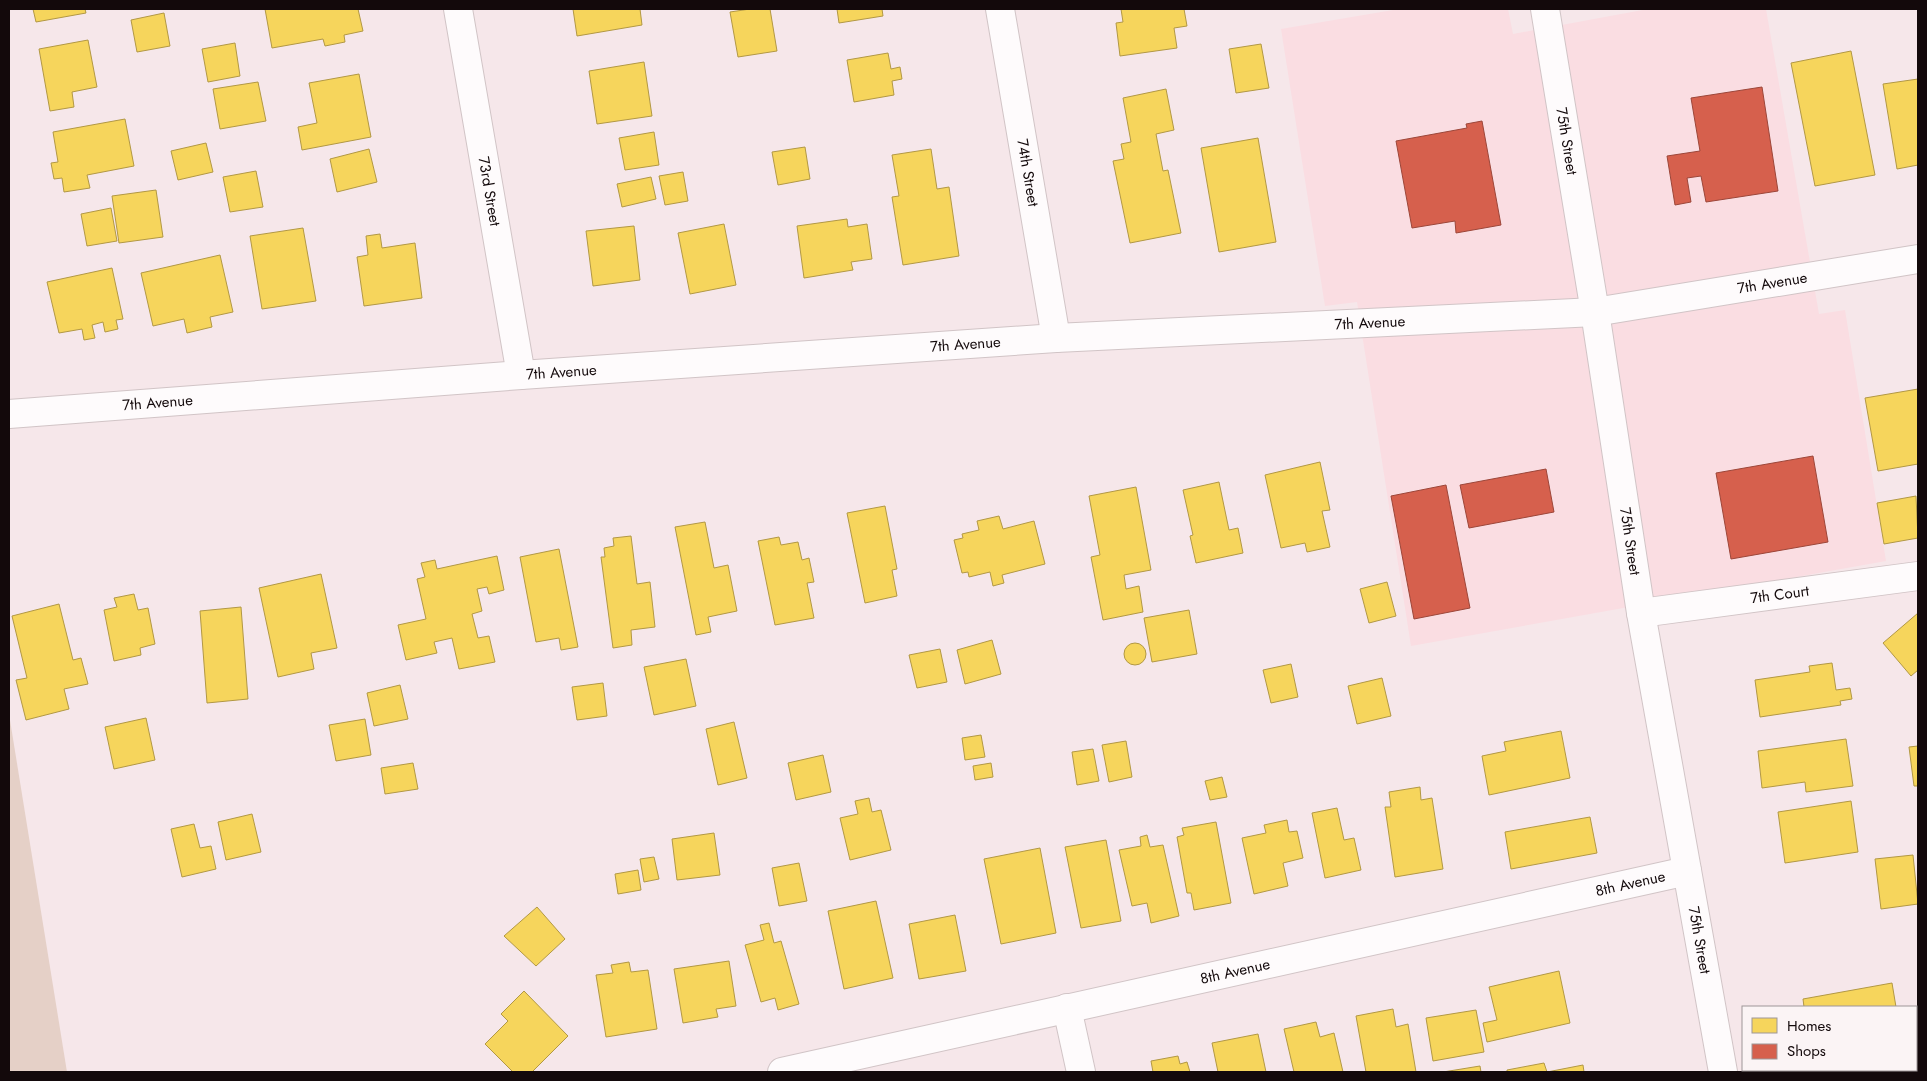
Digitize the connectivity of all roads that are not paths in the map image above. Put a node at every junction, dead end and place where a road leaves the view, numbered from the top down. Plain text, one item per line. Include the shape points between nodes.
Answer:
1 (458, 9) edge
2 (1000, 9) edge
3 (1544, 9) edge
4 (1918, 258) edge
5 (1595, 312) junction
6 (1056, 338) junction
7 (521, 375) junction
8 (9, 414) edge
9 (1918, 576) edge
10 (1642, 613) junction
11 (1687, 871) junction
12 (1067, 1008) junction
13 (782, 1072) edge
14 (1081, 1072) edge
15 (1723, 1072) edge

1 - 7 street, 73rd Street
2 - 6 street, 74th Street
3 - 5 street, 75th Street
4 - 5 street, 7th Avenue
5 - 6 street, 7th Avenue
5 - 10 street, 75th Street
6 - 7 street, 7th Avenue
7 - 8 street, 7th Avenue
9 - 10 street, 7th Court
10 - 11 street, 75th Street
11 - 12 street, 8th Avenue
11 - 15 street, 75th Street
12 - 13 street, 8th Avenue
12 - 14 street

